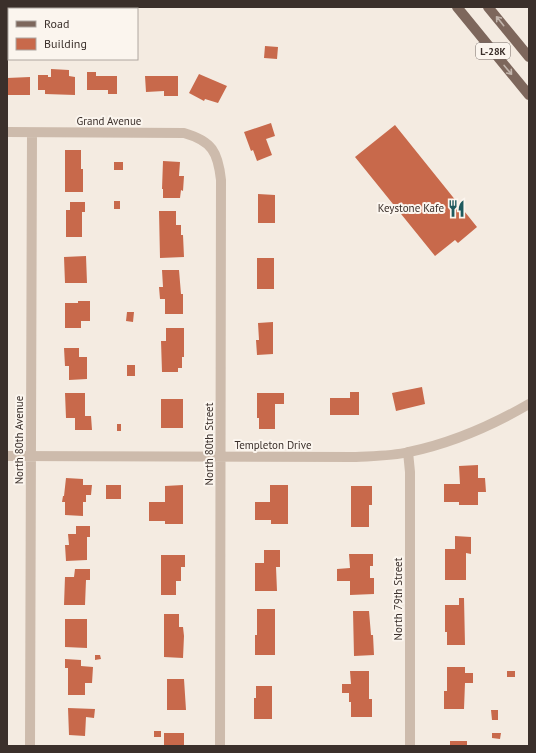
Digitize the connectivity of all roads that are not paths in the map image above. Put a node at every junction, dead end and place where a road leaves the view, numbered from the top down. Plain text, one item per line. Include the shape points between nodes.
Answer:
1 (457, 7) edge
2 (488, 7) edge
3 (529, 57) edge
4 (529, 95) edge
5 (7, 132) edge
6 (32, 133) junction
7 (209, 145) joint
8 (529, 404) edge
9 (408, 452) junction
10 (7, 456) edge
11 (31, 456) junction
12 (221, 457) junction
13 (30, 746) edge
14 (220, 746) edge
15 (410, 746) edge

1 -> 4 main road, L-28K
3 -> 2 main road, L-28K
5 - 6 street, Grand Avenue
6 - 7 street, Grand Avenue via 184,133 199,137
6 - 11 street, North 80th Avenue
7 - 12 street, North 80th Street via 220,164 221,180
8 - 9 street, Templeton Drive via 490,425 458,438
9 - 12 street, Templeton Drive via 356,457
9 - 15 street, North 79th Street
10 - 11 street, Templeton Drive
11 - 12 street, Templeton Drive
11 - 13 street, North 80th Avenue
12 - 14 street, North 80th Street

